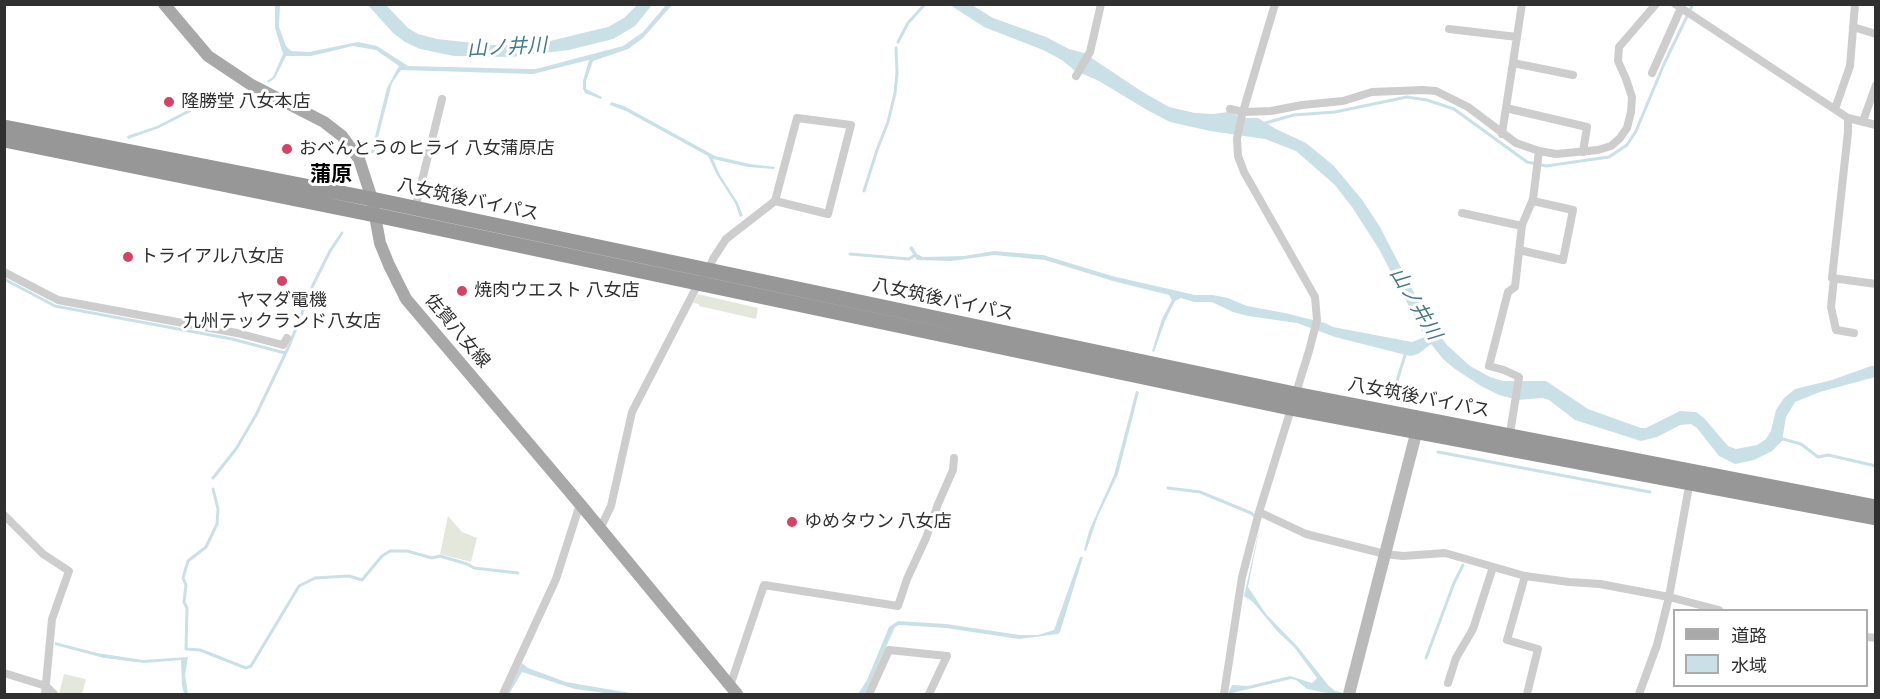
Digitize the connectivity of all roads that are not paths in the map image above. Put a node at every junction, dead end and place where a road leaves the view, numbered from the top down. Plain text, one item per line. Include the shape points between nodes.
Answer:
1 (164, 4) edge
2 (1101, 4) edge
3 (1275, 4) edge
4 (1522, 4) edge
5 (1656, 4) edge
6 (1855, 4) edge
7 (1678, 6) edge
8 (1853, 27) junction
9 (1449, 30) dead end
10 (1875, 34) edge
11 (1517, 37) junction
12 (1513, 63) junction
13 (1652, 73) dead end
14 (1573, 75) dead end
15 (1076, 76) dead end
16 (1875, 85) edge
17 (442, 99) dead end
18 (1506, 108) junction
19 (1835, 109) junction
20 (1230, 110) dead end
21 (1242, 113) junction
22 (1848, 118) junction
23 (1863, 121) junction
24 (1875, 124) edge
25 (4, 127) edge
26 (1502, 134) junction
27 (4, 140) edge
28 (1539, 151) junction
29 (1583, 152) junction
30 (775, 201) junction
31 (1533, 201) junction
32 (374, 207) junction
33 (416, 209) junction
34 (1462, 213) dead end
35 (1522, 226) junction
36 (1519, 250) junction
37 (708, 271) junction
38 (4, 272) edge
39 (1834, 279) junction
40 (698, 284) junction
41 (1875, 284) edge
42 (1854, 333) dead end
43 (287, 338) dead end
44 (1292, 401) junction
45 (1418, 425) junction
46 (1511, 428) dead end
47 (954, 458) dead end
48 (1689, 492) dead end
49 (580, 504) junction
50 (1875, 507) edge
51 (1258, 512) junction
52 (4, 515) edge
53 (1875, 518) edge
54 (600, 528) junction
55 (1385, 554) junction
56 (1493, 567) junction
57 (1525, 576) junction
58 (1669, 597) junction
59 (1715, 609) edge
60 (4, 673) edge
61 (1448, 683) dead end
62 (45, 690) edge
63 (734, 690) edge
64 (54, 694) edge
65 (503, 694) edge
66 (869, 694) edge
67 (929, 694) edge
68 (1224, 694) edge
69 (1349, 694) edge
70 (1527, 694) edge
71 (1639, 694) edge

1 - 32 main road, 佐賀八女線 via 208,56 249,84 324,122 342,136 359,159
2 - 15 street via 1090,52
3 - 21 street
4 - 11 street
5 - 29 street via 1619,47 1618,62 1632,97 1627,128 1611,146
6 - 8 street
7 - 13 street
7 - 19 street
8 - 10 street
8 - 19 street via 1850,66
9 - 11 street
11 - 12 street
12 - 14 street
12 - 18 street
16 - 23 street
17 - 33 street
18 - 26 street
18 - 29 street via 1587,127
19 - 22 street
20 - 21 street
21 - 26 street via 1343,101 1372,92 1423,90 1468,107
21 - 44 street via 1237,139 1244,172 1315,297 1317,320
22 - 23 street
22 - 39 street
23 - 24 street
25 - 32 highway, 八女筑後バイパス
26 - 28 street
27 - 32 highway, 八女筑後バイパス
28 - 29 street
28 - 31 street
30 - 30 street via 797,118 851,125 828,214
30 - 37 street via 726,239
31 - 35 street
31 - 36 street via 1573,210 1563,260
32 - 33 highway, 八女筑後バイパス
32 - 40 highway, 八女筑後バイパス
32 - 49 main road, 佐賀八女線 via 380,243 406,299
33 - 37 highway, 八女筑後バイパス
34 - 35 street
35 - 36 street
36 - 46 street via 1515,287 1508,292 1489,366 1519,378
37 - 40 street
37 - 44 highway, 八女筑後バイパス
38 - 43 street via 58,300 283,345
39 - 41 street
39 - 42 street via 1831,307 1836,330
40 - 44 highway, 八女筑後バイパス
40 - 54 street via 632,412 611,506
44 - 45 highway, 八女筑後バイパス
44 - 51 street
45 - 50 highway, 八女筑後バイパス
45 - 53 highway, 八女筑後バイパス
45 - 55 street
47 - 63 street via 953,470 898,606 764,585
48 - 58 street
49 - 54 main road, 佐賀八女線
49 - 65 street via 556,579
51 - 55 street via 1306,534
51 - 68 street via 1242,577
52 - 62 street via 43,554 69,571 52,619
54 - 63 main road, 佐賀八女線
55 - 56 street via 1445,553
55 - 69 street
56 - 57 street
56 - 61 street via 1473,630 1456,658
57 - 58 street
57 - 70 street via 1507,640 1538,649
58 - 59 street
58 - 71 street
60 - 62 street
62 - 64 street
66 - 67 street via 889,650 947,656

